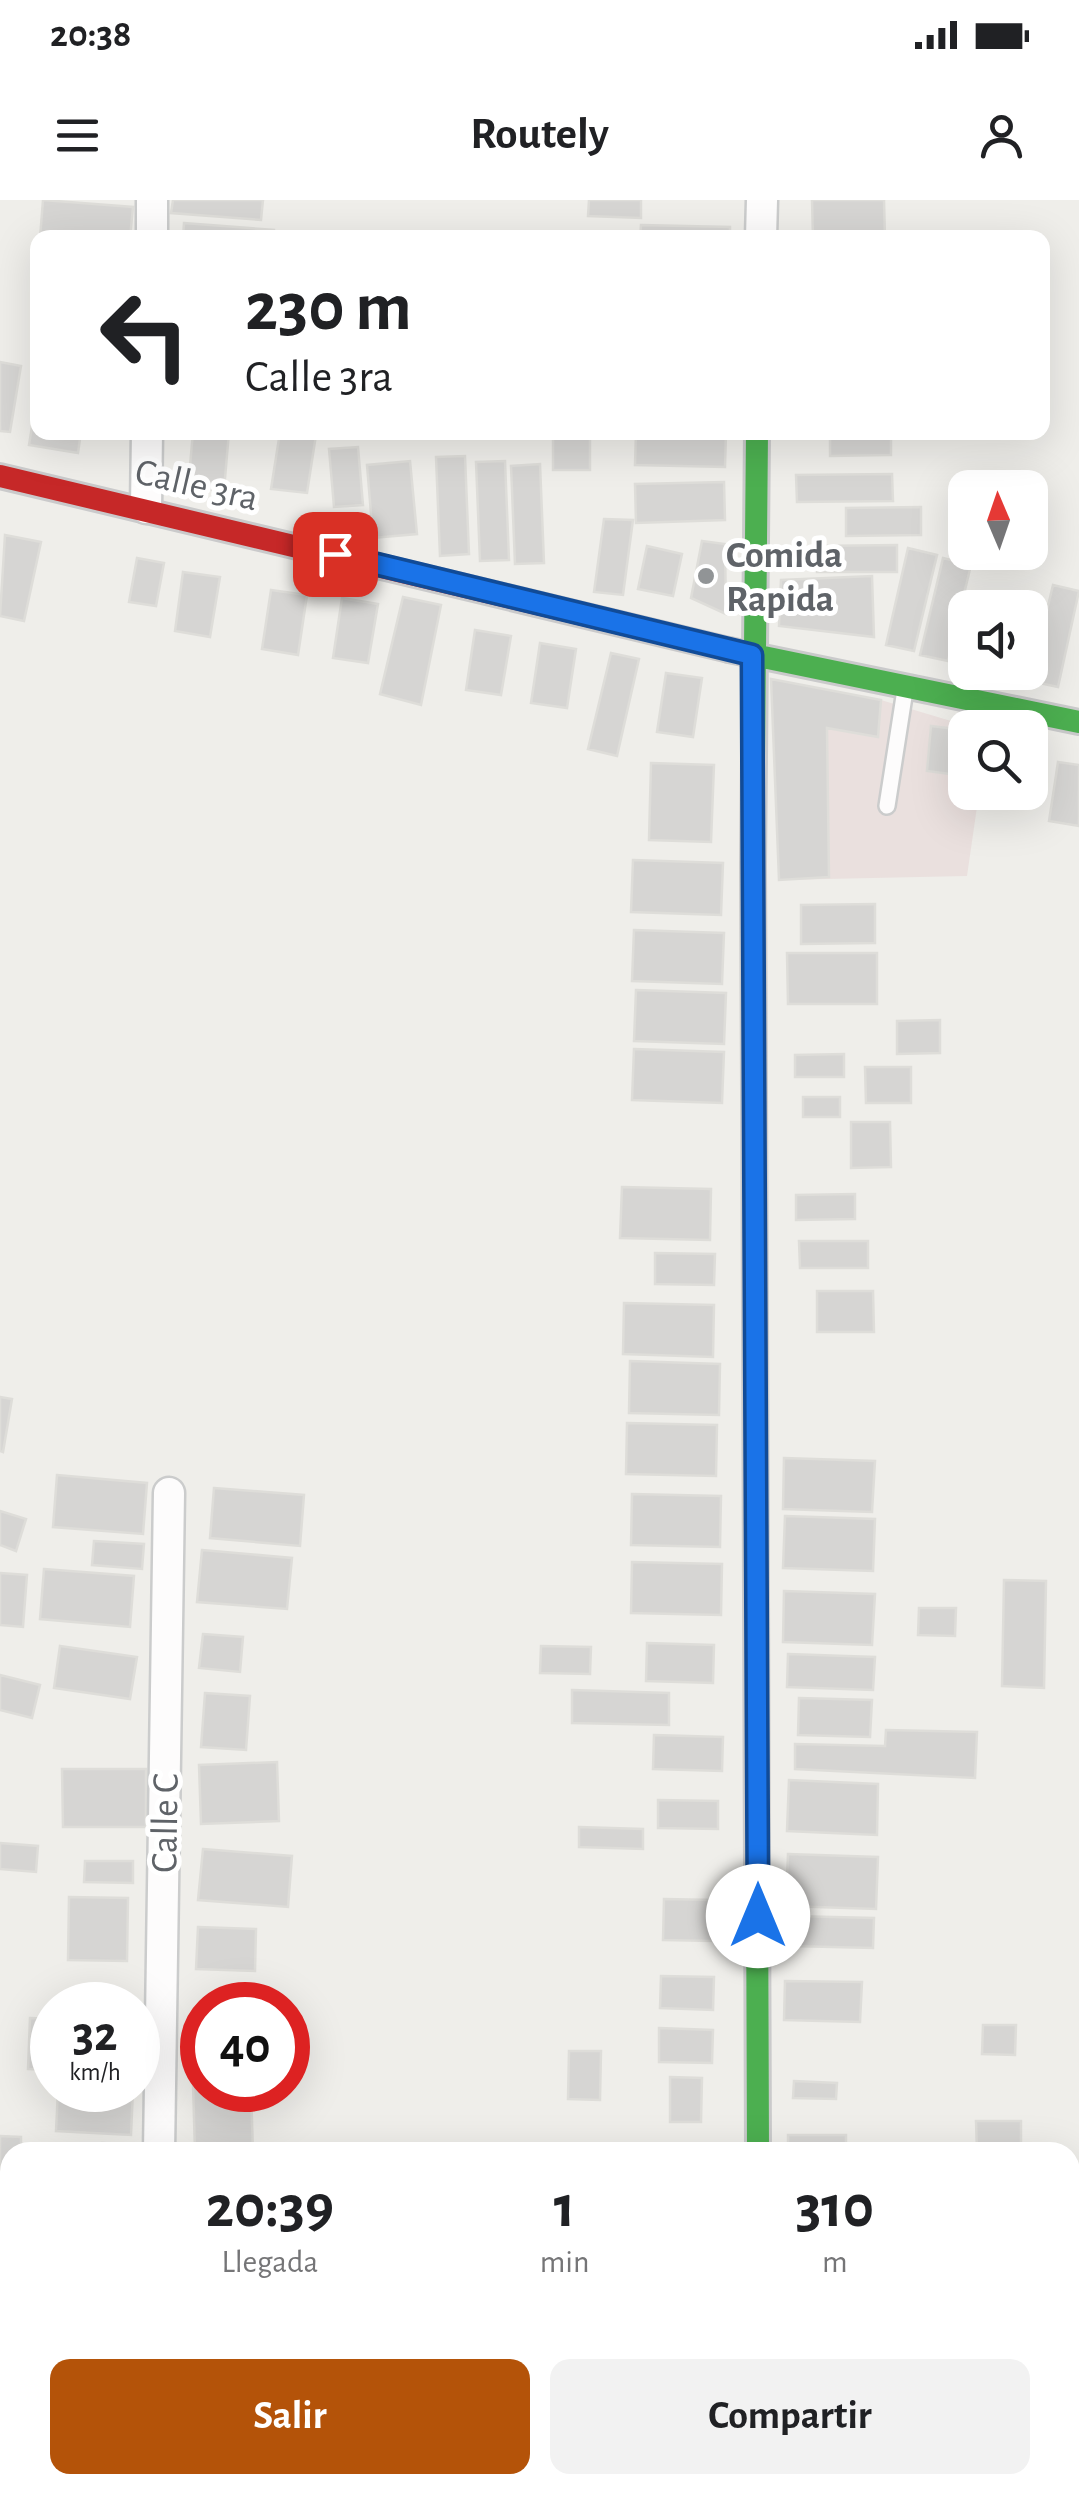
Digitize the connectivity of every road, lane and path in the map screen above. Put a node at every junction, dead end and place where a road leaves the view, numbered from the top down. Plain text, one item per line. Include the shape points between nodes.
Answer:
1 (152, 200) edge
2 (762, 200) edge
3 (152, 230) edge
4 (762, 230) edge
5 (147, 440) edge
6 (757, 440) edge
7 (0, 476) edge
8 (146, 508) junction
9 (752, 655) junction
10 (906, 686) junction
11 (1079, 722) edge
12 (887, 806) dead end
13 (169, 1493) dead end
14 (159, 2142) edge
15 (758, 2142) edge

1 - 3 street
2 - 4 street
5 - 8 street
6 - 9 street
7 - 8 street, Calle 3ra
8 - 9 street, Calle 3ra
9 - 10 street, Calle 3ra
9 - 15 street
10 - 11 street, Calle 3ra
10 - 12 lane
13 - 14 street, Calle C

